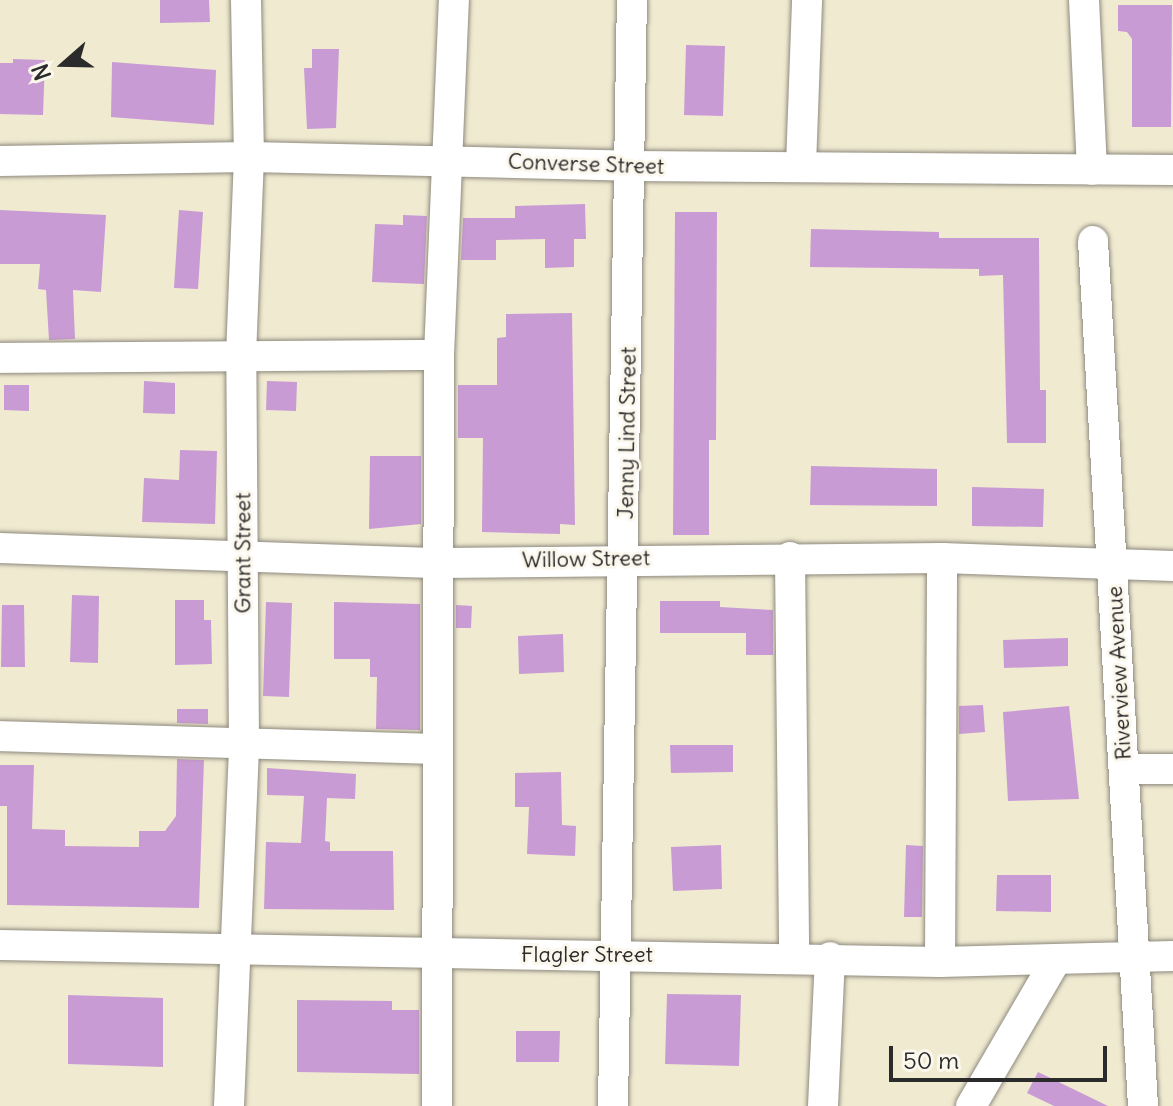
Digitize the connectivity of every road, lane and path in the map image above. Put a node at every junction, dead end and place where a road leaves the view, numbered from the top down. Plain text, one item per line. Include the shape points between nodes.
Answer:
1 (246, 0) edge
2 (454, 0) edge
3 (632, 0) edge
4 (807, 0) edge
5 (1084, 0) edge
6 (249, 157) junction
7 (448, 160) junction
8 (0, 161) edge
9 (631, 166) junction
10 (801, 166) junction
11 (1092, 170) junction
12 (1173, 170) edge
13 (1093, 241) dead end
14 (439, 355) junction
15 (241, 356) junction
16 (0, 358) edge
17 (0, 548) edge
18 (243, 554) junction
19 (625, 557) junction
20 (790, 557) junction
21 (942, 558) junction
22 (440, 563) junction
23 (1113, 566) junction
24 (1173, 566) edge
25 (0, 736) edge
26 (244, 745) junction
27 (438, 749) junction
28 (1124, 769) junction
29 (1173, 769) edge
30 (0, 945) edge
31 (236, 951) junction
32 (612, 954) junction
33 (1136, 955) junction
34 (794, 956) junction
35 (1173, 956) edge
36 (436, 957) junction
37 (830, 957) junction
38 (1056, 960) junction
39 (940, 962) junction
40 (229, 1106) edge
41 (437, 1106) edge
42 (613, 1106) edge
43 (823, 1106) edge
44 (971, 1106) edge
45 (1143, 1106) edge

1 - 6 street, Grant Street
2 - 7 street
3 - 9 street, Jenny Lind Street
4 - 10 street
5 - 11 street
6 - 7 street, Converse Street
6 - 8 street, Converse Street
6 - 15 street, Grant Street
7 - 9 street, Converse Street
7 - 14 street
9 - 10 street, Converse Street
9 - 19 street, Jenny Lind Street
10 - 11 street, Converse Street
11 - 12 street, Converse Street
13 - 23 street, Riverview Avenue
14 - 15 street
14 - 22 street
15 - 16 street
15 - 18 street, Grant Street
17 - 18 street, Willow Street
18 - 22 street, Willow Street
18 - 26 street, Grant Street
19 - 20 street, Willow Street
19 - 22 street, Willow Street
19 - 32 street, Jenny Lind Street
20 - 21 street, Willow Street
20 - 34 street
21 - 23 street, Willow Street
21 - 39 street
22 - 27 street
23 - 24 street, Willow Street
23 - 28 street, Riverview Avenue
25 - 26 street
26 - 27 street
26 - 31 street, Grant Street
27 - 36 street
28 - 29 street
28 - 33 street, Riverview Avenue
30 - 31 street, Flagler Street
31 - 36 street, Flagler Street
31 - 40 street, Grant Street
32 - 34 street, Flagler Street
32 - 36 street, Flagler Street
32 - 42 street, Jenny Lind Street
33 - 35 street, Flagler Street
33 - 38 street, Flagler Street
33 - 45 street, Riverview Avenue
34 - 37 street, Flagler Street
36 - 41 street
37 - 39 street, Flagler Street
37 - 43 street
38 - 39 street, Flagler Street
38 - 44 street

